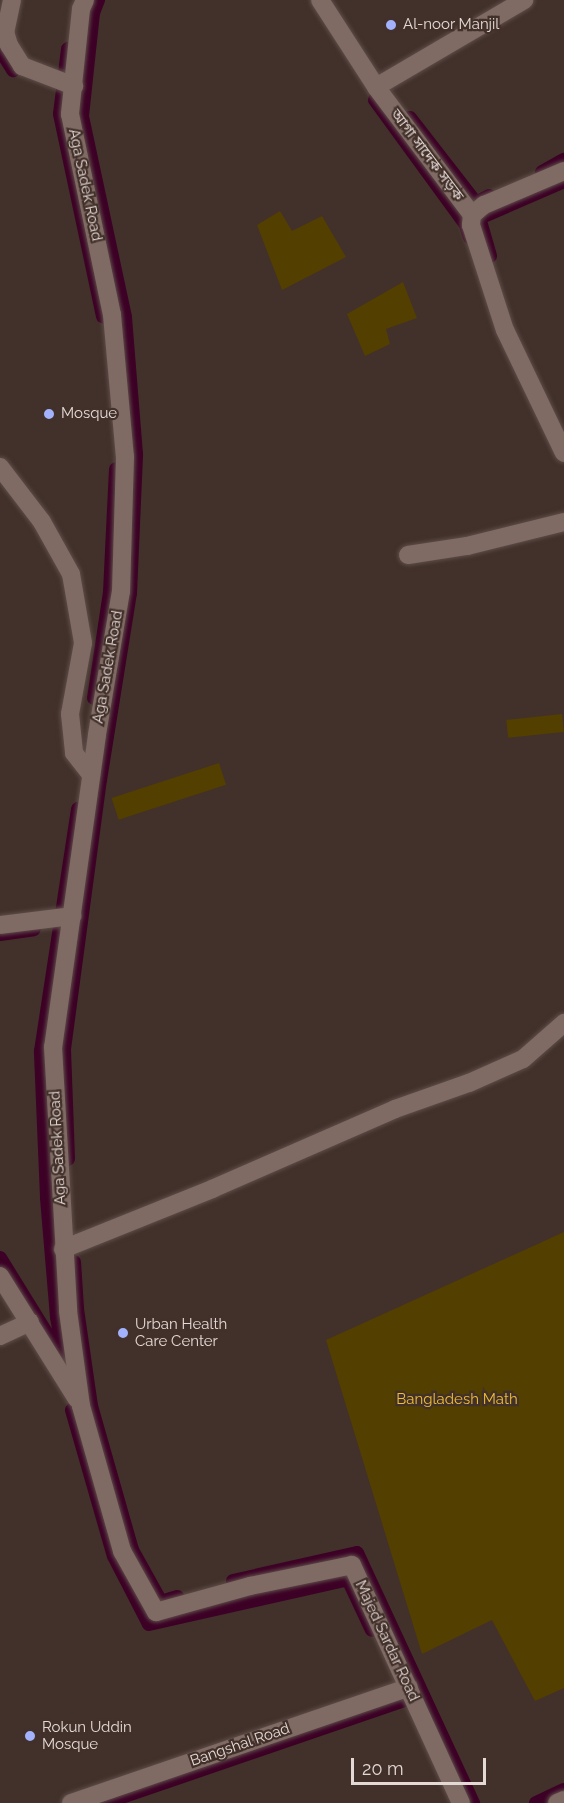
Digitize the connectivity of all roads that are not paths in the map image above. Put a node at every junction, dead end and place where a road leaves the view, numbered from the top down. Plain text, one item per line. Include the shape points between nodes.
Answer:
1 (12, 0) edge
2 (85, 0) edge
3 (320, 0) edge
4 (524, 0) edge
5 (74, 86) junction
6 (376, 87) junction
7 (564, 171) edge
8 (472, 215) junction
9 (564, 453) edge
10 (0, 466) edge
11 (564, 522) edge
12 (408, 555) dead end
13 (91, 775) junction
14 (72, 916) junction
15 (0, 925) edge
16 (564, 1023) edge
17 (63, 1249) junction
18 (0, 1276) edge
19 (30, 1322) junction
20 (0, 1336) edge
21 (81, 1406) junction
22 (156, 1612) joint
23 (409, 1687) junction
24 (564, 1800) edge
25 (71, 1803) edge
26 (461, 1803) edge
27 (557, 1803) edge

1 - 5 street via 5,32 22,66
2 - 5 street, Aga Sadek Road
3 - 6 street, আগা সাদেক সড়ক
4 - 6 street
5 - 13 street, Aga Sadek Road via 70,114 112,315 125,457 121,591
6 - 8 street, আগা সাদেক সড়ক
7 - 8 street via 484,205
8 - 9 street, আগা সাদেক সড়ক via 471,225 505,330
10 - 13 street via 42,522 71,574 83,643 70,714 74,753
11 - 12 street via 467,546
13 - 14 street, Aga Sadek Road
14 - 15 street
14 - 17 street, Aga Sadek Road via 53,1047
16 - 17 street via 523,1059
17 - 21 street, Aga Sadek Road
18 - 19 street
19 - 20 street
19 - 21 street
21 - 22 street, Aga Sadek Road via 122,1551
22 - 23 street, Majed Sardar Road via 250,1586 352,1565
23 - 25 street, Bangshal Road
23 - 26 street, Majed Sardar Road
24 - 27 street

